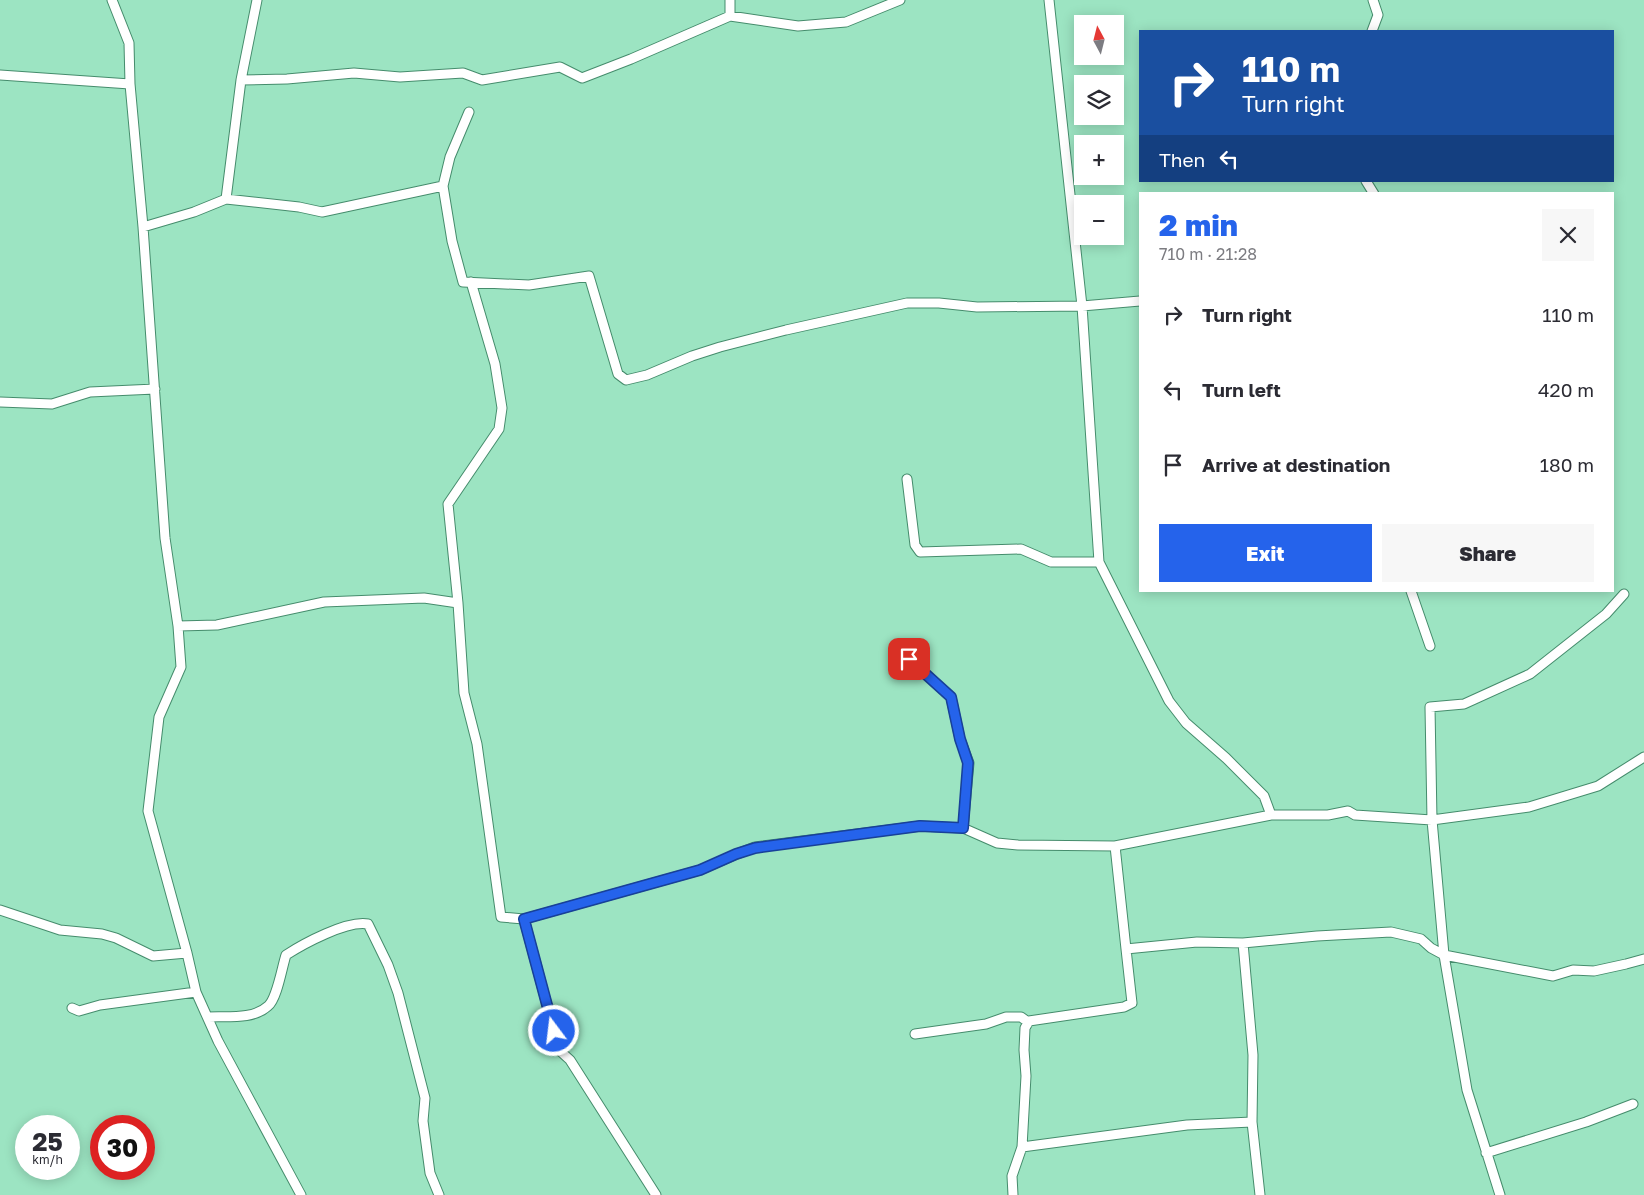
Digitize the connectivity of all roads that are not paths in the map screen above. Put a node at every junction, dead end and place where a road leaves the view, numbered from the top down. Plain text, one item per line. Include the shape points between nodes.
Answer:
1 (112, 0) edge
2 (257, 0) edge
3 (730, 0) edge
4 (900, 0) edge
5 (1049, 0) edge
6 (1372, 0) edge
7 (730, 16) junction
8 (1372, 30) edge
9 (0, 75) edge
10 (241, 80) junction
11 (130, 84) junction
12 (469, 112) dead end
13 (444, 186) junction
14 (226, 198) junction
15 (143, 227) junction
16 (471, 282) junction
17 (1139, 301) edge
18 (1082, 306) junction
19 (155, 388) junction
20 (0, 402) edge
21 (907, 479) dead end
22 (1099, 562) junction
23 (1411, 592) edge
24 (1624, 594) dead end
25 (458, 603) junction
26 (178, 626) junction
27 (1430, 646) dead end
28 (909, 659) dead end
29 (1644, 757) edge
30 (1271, 815) junction
31 (1432, 820) junction
32 (963, 828) junction
33 (1115, 846) junction
34 (0, 910) edge
35 (524, 919) junction
36 (1243, 943) junction
37 (1126, 949) junction
38 (188, 953) junction
39 (1444, 955) junction
40 (1644, 959) edge
41 (196, 992) junction
42 (72, 1008) dead end
43 (208, 1017) junction
44 (1029, 1021) junction
45 (915, 1034) dead end
46 (1633, 1104) dead end
47 (1252, 1122) junction
48 (1022, 1147) junction
49 (1486, 1153) junction
50 (301, 1195) edge
51 (439, 1195) edge
52 (656, 1195) edge
53 (1013, 1195) edge
54 (1260, 1195) edge
55 (1500, 1195) edge

1 - 11 street via 129,43
2 - 10 street
3 - 7 street
4 - 7 street via 846,22 798,26
5 - 18 street
6 - 8 street via 1378,15
7 - 10 street via 582,78 560,68 482,80 463,73 400,78 354,73
9 - 11 street
10 - 14 street
11 - 15 street
12 - 13 street via 450,157
13 - 14 street via 322,212
13 - 16 street via 463,282
14 - 15 street via 194,212
15 - 19 street
16 - 18 street via 529,285 589,276 618,374 626,380 720,347 908,303 977,307
16 - 25 street via 495,364 502,408 499,429 448,504
17 - 18 street
18 - 22 street
19 - 20 street via 90,392 52,404
19 - 26 street via 165,538
21 - 22 street via 915,545 920,552 1021,549 1051,562
22 - 30 street via 1169,701 1186,723 1264,796
23 - 27 street
24 - 31 street via 1606,614 1530,674 1464,704 1430,707
25 - 26 street via 424,598 324,602 217,625
25 - 35 street via 464,693 477,744 501,916
26 - 38 street via 181,667 159,717 148,810
28 - 32 street via 951,697 968,763
29 - 31 street via 1598,786 1573,795 1529,808
30 - 31 street via 1328,815 1348,811 1355,815
30 - 33 street
31 - 39 street
32 - 33 street via 998,843
32 - 35 street via 920,826 755,848 700,870
33 - 37 street
34 - 38 street via 60,930 116,938 153,956
35 - 52 street via 559,1050 570,1060
36 - 37 street via 1197,942
36 - 39 street via 1392,932 1421,938
36 - 47 street via 1253,1055
37 - 44 street via 1132,1004
38 - 41 street
39 - 40 street via 1553,976 1573,970 1594,971
39 - 49 street via 1467,1090
41 - 42 street via 100,1005 79,1011
41 - 43 street
43 - 50 street
43 - 51 street via 254,1015 269,1006 286,955 338,929 368,924 398,993 424,1098 423,1121 430,1174
44 - 45 street via 1021,1017 1006,1017 986,1024
44 - 48 street via 1025,1028 1026,1094
46 - 49 street
47 - 48 street via 1187,1125
47 - 54 street
48 - 53 street via 1012,1176
49 - 55 street

